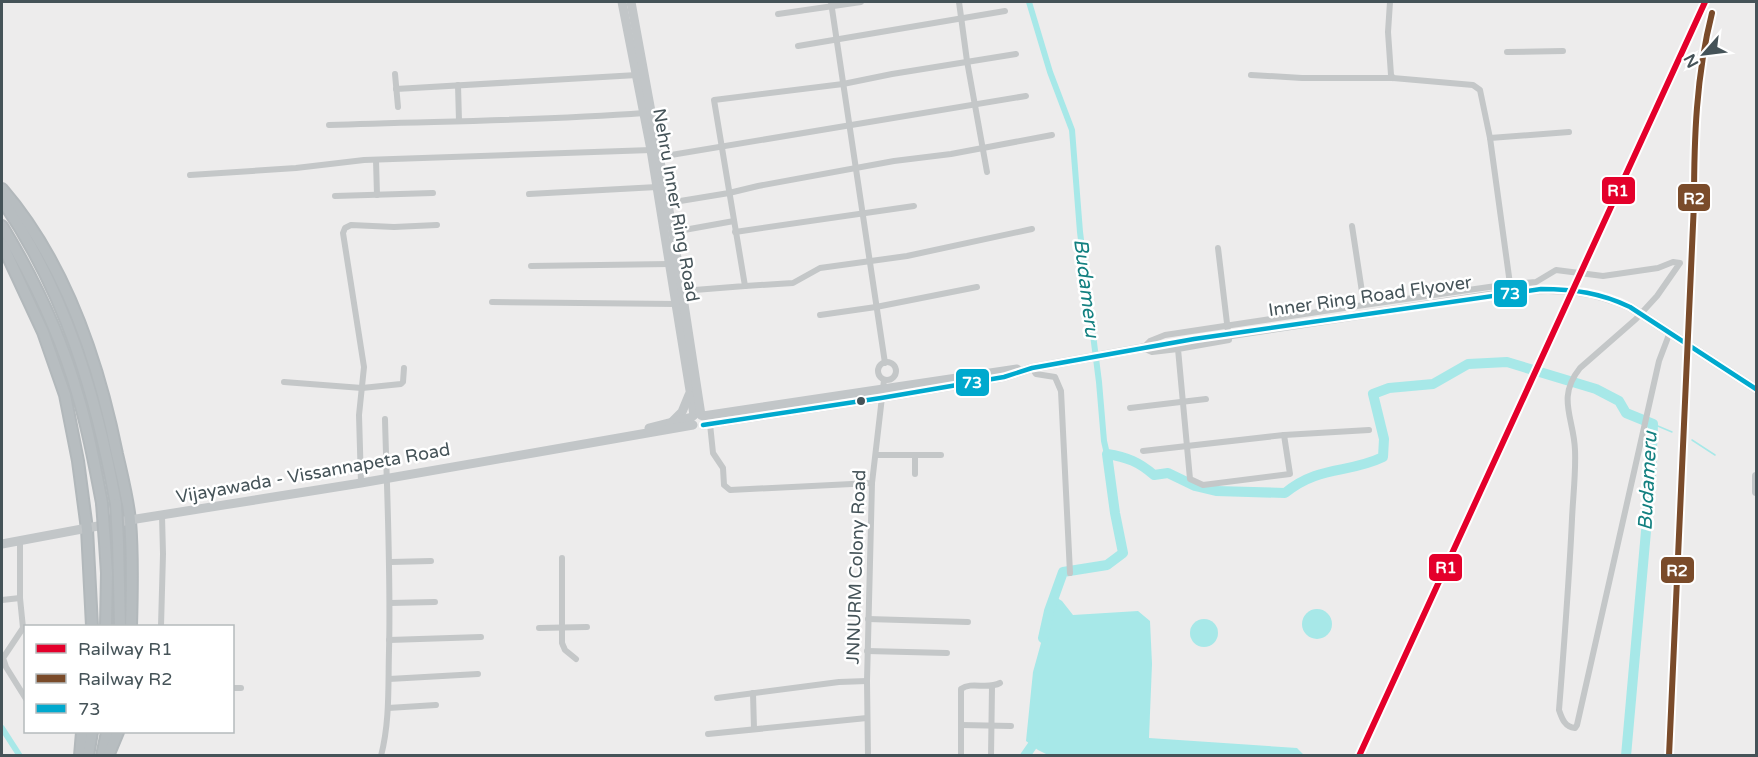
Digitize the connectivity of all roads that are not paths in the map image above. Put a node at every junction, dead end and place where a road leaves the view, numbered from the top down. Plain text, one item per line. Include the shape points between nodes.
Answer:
1 (622, 2) edge
2 (631, 2) edge
3 (861, 2) edge
4 (959, 2) edge
5 (1390, 2) edge
6 (831, 4) edge
7 (1005, 11) dead end
8 (778, 14) dead end
9 (961, 19) junction
10 (837, 41) junction
11 (798, 46) dead end
12 (1563, 51) dead end
13 (1507, 52) dead end
14 (1016, 54) dead end
15 (967, 61) junction
16 (395, 74) dead end
17 (637, 75) junction
18 (1251, 75) dead end
19 (1393, 78) junction
20 (843, 84) junction
21 (458, 86) junction
22 (396, 89) junction
23 (1026, 96) dead end
24 (975, 105) junction
25 (398, 107) dead end
26 (644, 114) junction
27 (459, 121) junction
28 (329, 125) dead end
29 (849, 126) junction
30 (1569, 132) dead end
31 (1052, 135) dead end
32 (1490, 138) junction
33 (722, 146) junction
34 (983, 147) junction
35 (651, 150) junction
36 (659, 157) junction
37 (376, 160) junction
38 (855, 169) junction
39 (987, 172) dead end
40 (190, 175) dead end
41 (657, 188) junction
42 (2, 189) edge
43 (433, 193) dead end
44 (529, 194) dead end
45 (729, 194) junction
46 (377, 195) junction
47 (335, 196) dead end
48 (2, 200) edge
49 (668, 203) junction
50 (914, 206) dead end
51 (862, 214) junction
52 (734, 221) junction
53 (437, 225) dead end
54 (2, 226) edge
55 (1352, 226) dead end
56 (1032, 229) dead end
57 (673, 232) junction
58 (735, 232) junction
59 (2, 244) edge
60 (1218, 248) dead end
61 (869, 262) junction
62 (669, 264) junction
63 (531, 267) dead end
64 (1510, 284) junction
65 (745, 286) junction
66 (977, 287) dead end
67 (682, 291) junction
68 (492, 302) dead end
69 (676, 304) junction
70 (1364, 305) junction
71 (876, 307) junction
72 (820, 315) dead end
73 (1226, 326) junction
74 (1671, 332) junction
75 (1143, 348) junction
76 (1178, 349) junction
77 (885, 363) junction
78 (404, 368) dead end
79 (1032, 368) junction
80 (284, 382) dead end
81 (362, 388) junction
82 (883, 389) junction
83 (1756, 389) edge
84 (690, 395) junction
85 (1206, 399) dead end
86 (1183, 402) junction
87 (700, 404) junction
88 (1130, 408) dead end
89 (715, 414) junction
90 (385, 419) dead end
91 (699, 420) junction
92 (674, 421) junction
93 (1369, 430) dead end
94 (630, 435) junction
95 (1284, 435) junction
96 (1188, 446) junction
97 (1143, 452) dead end
98 (876, 455) junction
99 (915, 455) junction
100 (941, 455) dead end
101 (915, 474) dead end
102 (387, 478) junction
103 (361, 483) junction
104 (872, 483) junction
105 (162, 516) junction
106 (130, 520) junction
107 (87, 528) junction
108 (20, 541) junction
109 (2, 544) edge
110 (562, 558) dead end
111 (431, 561) dead end
112 (391, 562) junction
113 (1070, 573) dead end
114 (20, 598) junction
115 (2, 600) edge
116 (435, 602) dead end
117 (390, 603) junction
118 (868, 619) junction
119 (968, 622) dead end
120 (92, 625) edge
121 (106, 625) edge
122 (120, 625) edge
123 (131, 625) edge
124 (161, 625) edge
125 (562, 627) junction
126 (587, 627) dead end
127 (539, 628) dead end
128 (481, 637) dead end
129 (389, 640) junction
130 (867, 651) junction
131 (947, 653) dead end
132 (576, 659) dead end
133 (478, 675) dead end
134 (388, 679) junction
135 (867, 681) junction
136 (1000, 682) dead end
137 (993, 687) junction
138 (234, 688) edge
139 (241, 688) dead end
140 (753, 693) junction
141 (24, 696) edge
142 (717, 698) dead end
143 (436, 705) dead end
144 (388, 708) junction
145 (867, 718) junction
146 (960, 725) junction
147 (992, 726) junction
148 (1011, 726) dead end
149 (754, 729) junction
150 (82, 733) edge
151 (92, 733) edge
152 (106, 733) edge
153 (118, 733) edge
154 (708, 734) dead end
155 (80, 756) edge
156 (88, 756) edge
157 (102, 756) edge
158 (108, 756) edge
159 (381, 756) edge
160 (868, 756) edge
161 (961, 756) edge
162 (991, 756) edge

1 - 17 main road, Nehru Inner Ring Road
2 - 36 main road
3 - 6 street
4 - 9 street
5 - 19 street via 1388,32
6 - 8 street
6 - 10 street
7 - 9 street
9 - 10 street
9 - 15 street
10 - 11 street
10 - 20 street
12 - 13 street
14 - 15 street
15 - 20 street
15 - 24 street
16 - 22 street
17 - 21 street
17 - 26 main road, Nehru Inner Ring Road
18 - 19 street
19 - 32 street via 1478,87
20 - 29 street
20 - 33 street via 714,100
21 - 22 street
21 - 27 street
22 - 25 street
23 - 24 street
24 - 29 street
24 - 34 street
26 - 27 street
26 - 35 main road, Nehru Inner Ring Road
27 - 28 street
29 - 33 street
29 - 38 street
30 - 32 street
31 - 34 street
32 - 64 street
33 - 36 street
33 - 45 street
34 - 38 street
34 - 39 street
35 - 37 street
35 - 41 main road, Nehru Inner Ring Road
36 - 49 main road
37 - 40 street
37 - 46 street
38 - 45 street
38 - 51 street
41 - 44 street
41 - 62 main road, Nehru Inner Ring Road
42 - 106 highway via 42,243 78,321 114,435
43 - 46 street
45 - 49 street
45 - 52 street
46 - 47 street
48 - 122 highway, bridge via 33,252 76,343 93,398 116,504
49 - 57 main road
50 - 51 street
51 - 58 street
51 - 61 street
52 - 57 street
52 - 58 street
53 - 81 street via 345,228 364,367
54 - 121 highway, bridge via 62,347 78,396 102,503
55 - 70 street
56 - 61 street
57 - 67 main road
58 - 65 street
59 - 107 highway via 43,332 65,395
60 - 73 street
61 - 65 street via 820,268 793,283
61 - 71 street
62 - 63 street
62 - 69 main road, Nehru Inner Ring Road
64 - 70 street
64 - 74 street via 1536,282 1556,270 1603,276 1680,263 1643,312 1588,360 1568,389 1567,407 1575,449 1559,710 1570,728 1577,725 1659,362
65 - 67 street
66 - 71 street
67 - 87 main road
68 - 69 street
69 - 84 main road, Nehru Inner Ring Road
70 - 73 street
71 - 72 street
71 - 77 street
73 - 75 street via 1165,335
73 - 76 street via 1228,340
74 - 75 main road, Inner Ring Road Flyover, bridge via 1614,299 1578,290 1541,289
74 - 83 main road, Inner Ring Road Flyover, bridge
75 - 76 street via 1152,352
75 - 79 main road, Inner Ring Road Flyover
76 - 86 street
77 - 82 street via 878,371
77 - 82 street via 893,364 896,372
78 - 81 street via 401,384
79 - 82 main road via 1004,377
79 - 113 street via 1036,374 1055,377 1060,391
80 - 81 street
81 - 103 street
82 - 89 main road
82 - 91 main road
82 - 98 street, JNNURM Colony Road
84 - 91 main road, Nehru Inner Ring Road
84 - 92 main road
85 - 86 street
86 - 88 street
86 - 96 street
87 - 89 main road
87 - 91 main road
89 - 91 main road
90 - 102 street
91 - 92 main road, Vijayawada - Vissannapeta Road
91 - 94 main road, Vijayawada - Vissannapeta Road via 675,429
91 - 104 street via 723,468 724,485 730,490
92 - 94 main road, Vijayawada - Vissannapeta Road
93 - 95 street
94 - 102 main road, Vijayawada - Vissannapeta Road
95 - 96 street
95 - 96 street via 1290,474 1203,485 1190,479
96 - 97 street
98 - 99 street
98 - 104 street, JNNURM Colony Road
99 - 100 street
99 - 101 street
102 - 103 main road, Vijayawada - Vissannapeta Road
102 - 112 street
103 - 105 main road, Vijayawada - Vissannapeta Road
104 - 118 street, JNNURM Colony Road
105 - 106 main road, Vijayawada - Vissannapeta Road
105 - 124 street
106 - 107 main road, Vijayawada - Vissannapeta Road
106 - 123 highway
107 - 108 main road, Vijayawada - Vissannapeta Road
107 - 120 highway
108 - 109 main road, Vijayawada - Vissannapeta Road
108 - 114 street
110 - 125 street
111 - 112 street
112 - 117 street
114 - 115 street
114 - 141 street via 22,628 3,662
116 - 117 street
117 - 129 street
118 - 119 street
118 - 130 street, JNNURM Colony Road
125 - 126 street
125 - 127 street
125 - 132 street via 563,648
128 - 129 street
129 - 134 street
130 - 131 street
130 - 135 street, JNNURM Colony Road
133 - 134 street
134 - 144 street
135 - 140 street
135 - 145 street, JNNURM Colony Road
136 - 137 street
137 - 146 street via 961,689
137 - 147 street
138 - 139 street
140 - 142 street
140 - 149 street
143 - 144 street
144 - 159 street
145 - 149 street
145 - 160 street, JNNURM Colony Road
146 - 147 street
146 - 161 street
147 - 148 street
147 - 162 street
149 - 154 street
150 - 155 highway
151 - 156 highway
152 - 157 highway
153 - 158 highway

